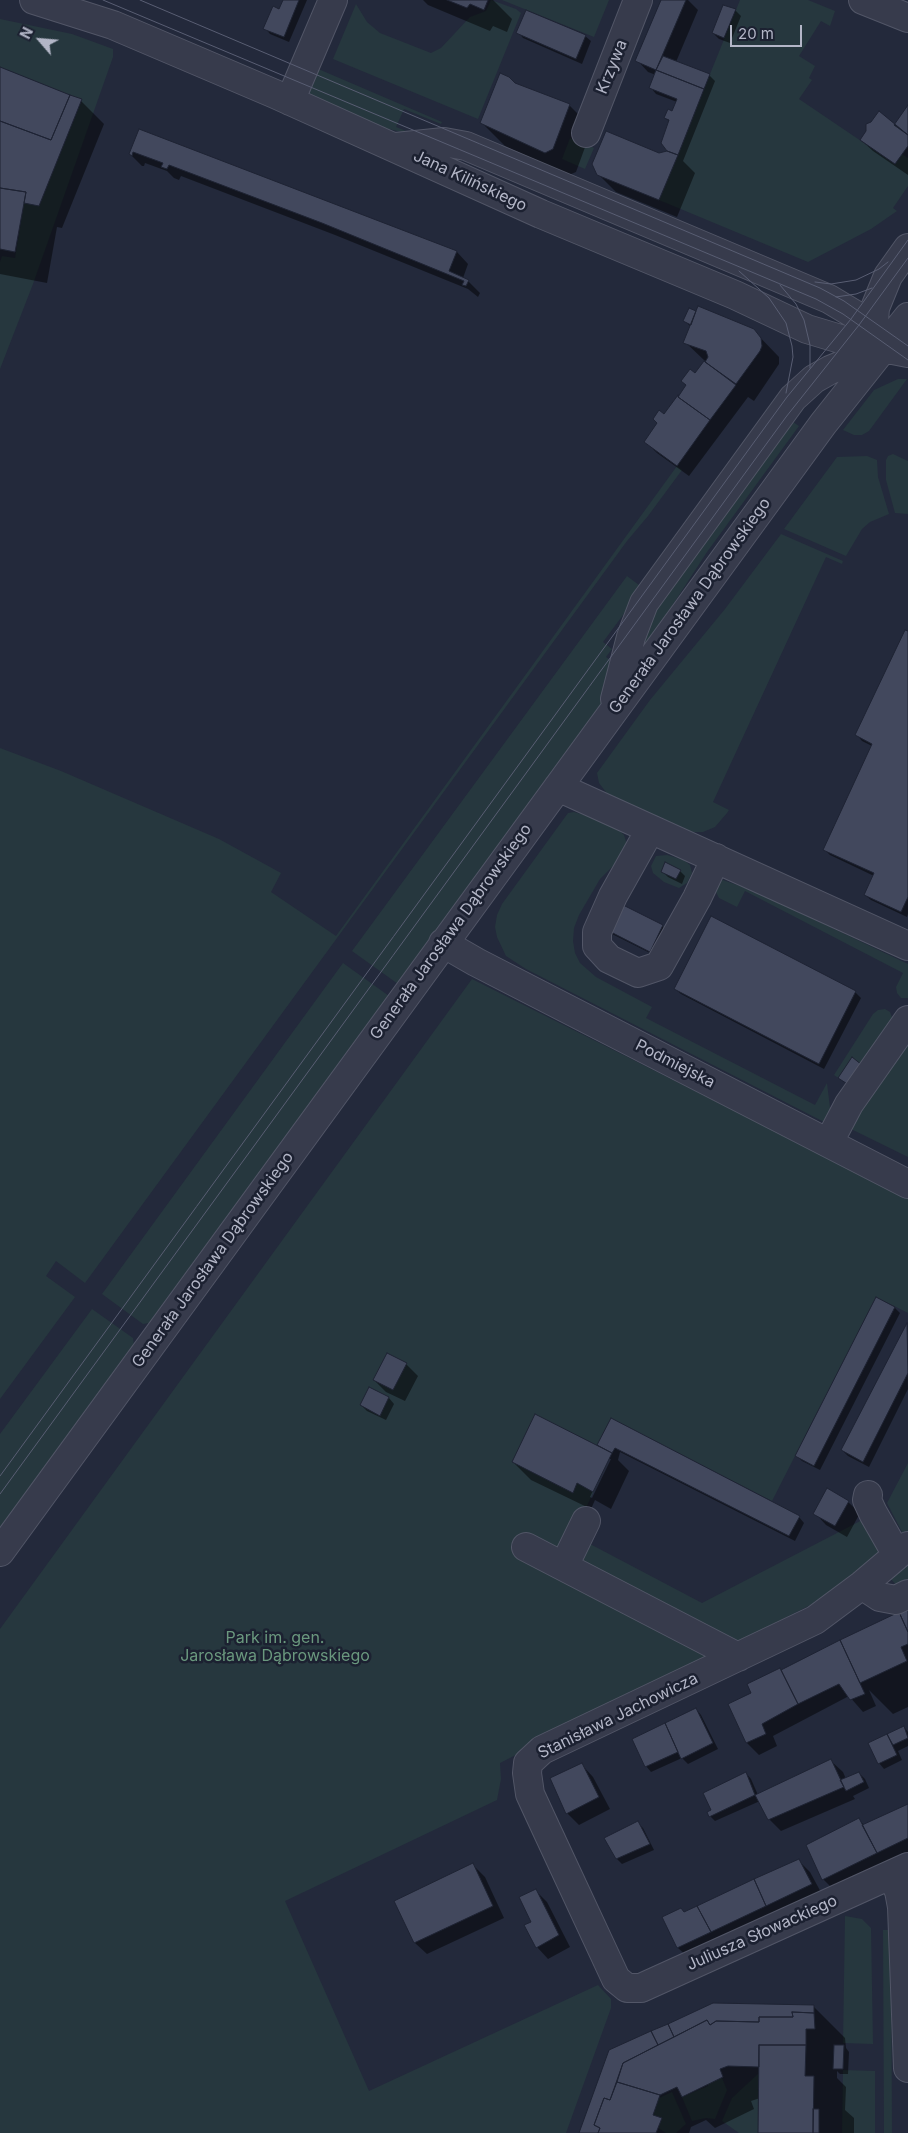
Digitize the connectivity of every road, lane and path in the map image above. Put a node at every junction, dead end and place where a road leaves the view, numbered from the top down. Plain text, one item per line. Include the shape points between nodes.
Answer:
1 (34, 0) edge
2 (333, 0) edge
3 (638, 0) edge
4 (863, 0) edge
5 (908, 18) edge
6 (290, 101) junction
7 (586, 133) dead end
8 (396, 147) junction
9 (908, 248) edge
10 (908, 317) edge
11 (900, 353) edge
12 (610, 714) junction
13 (558, 787) junction
14 (650, 830) junction
15 (716, 858) junction
16 (443, 943) junction
17 (908, 946) edge
18 (908, 1020) edge
19 (830, 1142) junction
20 (908, 1184) edge
21 (868, 1494) dead end
22 (586, 1522) dead end
23 (526, 1547) dead end
24 (902, 1550) edge
25 (0, 1552) edge
26 (564, 1566) junction
27 (862, 1585) junction
28 (908, 1594) edge
29 (738, 1657) junction
30 (899, 1871) edge
31 (616, 1979) joint
32 (908, 2068) edge

1 - 6 street, Jana Kilińskiego via 113,25
2 - 6 street
3 - 7 street, Krzywa
4 - 5 street
6 - 8 street, Jana Kilińskiego
8 - 11 street, Jana Kilińskiego via 541,214 735,295 807,329
8 - 11 street via 444,142 466,146 830,299 854,314
9 - 11 street via 888,276 874,308 874,321
10 - 11 street, Generała Jarosława Dąbrowskiego
11 - 12 street, Generała Jarosława Dąbrowskiego via 828,418
11 - 12 street via 830,370 793,398 644,603
12 - 13 street, Generała Jarosława Dąbrowskiego
13 - 14 street
13 - 16 street, Generała Jarosława Dąbrowskiego
14 - 15 street
14 - 15 street via 597,932 597,946 609,959 638,973 659,966
15 - 17 street
16 - 19 street, Podmiejska
16 - 25 street, Generała Jarosława Dąbrowskiego
18 - 19 street via 849,1104
19 - 20 street, Podmiejska
21 - 24 street via 872,1513
22 - 26 street
23 - 26 street
24 - 27 street, Stanisława Jachowicza
26 - 29 street
27 - 28 street via 880,1597 896,1600
27 - 29 street, Stanisława Jachowicza via 815,1620
29 - 31 street, Stanisława Jachowicza via 542,1750 528,1763 530,1794
30 - 31 street, Juliusza Słowackiego via 641,1988 627,1988
30 - 32 street

